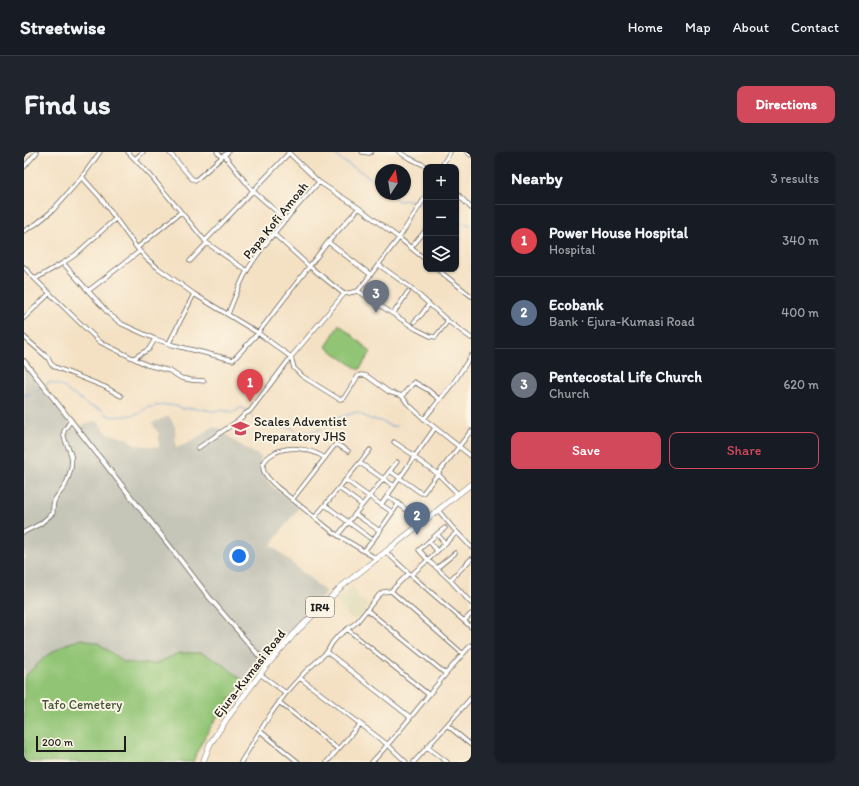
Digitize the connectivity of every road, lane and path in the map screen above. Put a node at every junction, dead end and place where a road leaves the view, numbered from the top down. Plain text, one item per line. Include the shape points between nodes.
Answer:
1 (37, 152) edge
2 (100, 152) edge
3 (128, 152) edge
4 (143, 152) edge
5 (169, 152) edge
6 (217, 152) edge
7 (228, 152) edge
8 (362, 152) edge
9 (371, 152) edge
10 (399, 152) edge
11 (450, 152) edge
12 (467, 152) edge
13 (288, 153) edge
14 (471, 155) edge
15 (223, 156) junction
16 (135, 159) junction
17 (443, 164) edge
18 (423, 165) edge
19 (24, 167) edge
20 (82, 177) junction
21 (319, 182) junction
22 (252, 190) junction
23 (459, 195) edge
24 (424, 200) edge
25 (359, 208) junction
26 (471, 208) edge
27 (181, 212) junction
28 (116, 219) junction
29 (286, 220) junction
30 (24, 231) edge
31 (423, 233) edge
32 (274, 234) junction
33 (399, 238) junction
34 (206, 242) junction
35 (328, 242) junction
36 (411, 248) junction
37 (138, 249) junction
38 (423, 258) edge
39 (190, 261) dead end
40 (63, 263) junction
41 (379, 265) junction
42 (24, 266) edge
43 (309, 266) junction
44 (247, 271) junction
45 (441, 272) edge
46 (371, 275) junction
47 (34, 278) junction
48 (88, 291) junction
49 (358, 292) junction
50 (408, 292) dead end
51 (50, 293) junction
52 (194, 294) junction
53 (344, 294) junction
54 (471, 296) edge
55 (429, 304) junction
56 (228, 314) junction
57 (393, 314) junction
58 (24, 318) edge
59 (448, 321) junction
60 (414, 322) dead end
61 (258, 333) junction
62 (24, 337) edge
63 (471, 338) edge
64 (155, 339) junction
65 (169, 343) junction
66 (471, 356) edge
67 (291, 357) junction
68 (134, 358) junction
69 (24, 361) edge
70 (204, 381) dead end
71 (121, 396) dead end
72 (402, 396) junction
73 (440, 399) junction
74 (424, 419) junction
75 (71, 420) junction
76 (435, 428) junction
77 (471, 431) edge
78 (394, 442) dead end
79 (459, 447) junction
80 (198, 448) dead end
81 (370, 450) dead end
82 (348, 451) dead end
83 (414, 456) junction
84 (471, 456) edge
85 (325, 458) junction
86 (397, 462) dead end
87 (360, 463) junction
88 (390, 471) junction
89 (438, 474) junction
90 (400, 478) junction
91 (383, 479) junction
92 (346, 480) junction
93 (471, 484) edge
94 (394, 486) junction
95 (339, 488) junction
96 (458, 494) junction
97 (369, 496) junction
98 (388, 496) junction
99 (292, 500) junction
100 (399, 503) junction
101 (326, 505) junction
102 (362, 505) junction
103 (381, 505) junction
104 (408, 510) dead end
105 (438, 510) junction
106 (392, 512) junction
107 (355, 514) junction
108 (315, 518) junction
109 (349, 521) junction
110 (445, 528) dead end
111 (380, 531) junction
112 (24, 532) edge
113 (457, 532) junction
114 (437, 534) junction
115 (338, 535) junction
116 (370, 538) dead end
117 (429, 542) junction
118 (445, 543) junction
119 (471, 547) edge
120 (364, 551) junction
121 (438, 551) junction
122 (386, 552) junction
123 (455, 553) dead end
124 (377, 559) junction
125 (428, 560) junction
126 (471, 560) edge
127 (437, 568) junction
128 (410, 574) junction
129 (450, 580) junction
130 (391, 591) junction
131 (471, 604) edge
132 (367, 610) junction
133 (471, 614) edge
134 (464, 621) junction
135 (471, 626) edge
136 (347, 629) junction
137 (471, 646) edge
138 (327, 652) junction
139 (463, 654) junction
140 (267, 665) junction
141 (260, 674) junction
142 (446, 674) junction
143 (300, 678) junction
144 (286, 693) junction
145 (429, 695) junction
146 (471, 698) edge
147 (279, 702) junction
148 (410, 717) junction
149 (360, 724) junction
150 (447, 725) junction
151 (260, 731) junction
152 (471, 744) edge
153 (388, 745) junction
154 (427, 747) junction
155 (338, 749) junction
156 (203, 762) edge
157 (241, 762) edge
158 (298, 762) edge
159 (327, 762) edge
160 (372, 762) edge
161 (406, 762) edge
162 (414, 762) edge
163 (447, 762) edge

1 - 19 street
2 - 20 street
3 - 16 street
4 - 16 street
5 - 15 street via 195,180
6 - 15 street
7 - 15 street
8 - 9 street
10 - 18 street
11 - 17 street
12 - 14 street
13 - 21 street
13 - 22 street
15 - 22 street
16 - 27 street
20 - 28 street
20 - 30 street via 52,211
21 - 25 street
21 - 29 street, Papa Kofi Amoah
22 - 29 street
22 - 34 street
23 - 26 street
24 - 33 street
25 - 33 street
25 - 35 street
27 - 34 street
27 - 37 street
28 - 37 street
28 - 40 street
29 - 32 street, Papa Kofi Amoah
31 - 36 street
32 - 43 street
32 - 44 street, Papa Kofi Amoah
33 - 36 street
33 - 41 street
34 - 39 street
34 - 44 street
35 - 43 street
35 - 46 street
36 - 38 street
37 - 48 street
37 - 52 street via 158,268
40 - 47 street
40 - 48 street
41 - 46 street
41 - 55 street
42 - 47 street
43 - 53 street
43 - 61 street
44 - 56 street, Papa Kofi Amoah
45 - 54 street
46 - 49 street
47 - 51 street
48 - 64 street via 122,324
49 - 53 street
49 - 57 street
50 - 57 street
51 - 58 street
51 - 68 street via 100,342
52 - 56 street
52 - 65 street
53 - 67 street
55 - 59 street
55 - 60 street
56 - 61 street
57 - 59 street via 416,330 432,337 436,336
59 - 63 street
61 - 65 street via 233,360
61 - 67 street
62 - 71 street via 55,367
64 - 65 street
64 - 68 street via 149,349
66 - 73 street
67 - 72 street via 295,370 339,399 344,398 358,376 364,375 389,392
67 - 80 street via 250,411
68 - 70 street via 147,365 170,371 181,378
69 - 75 street
72 - 73 street via 414,382
72 - 74 street
73 - 74 street
74 - 76 street
75 - 112 street via 64,433 72,458 66,485 54,500 53,513 40,524
75 - 140 street via 209,597
76 - 79 street
76 - 83 street
77 - 79 street
78 - 83 street
79 - 84 street
79 - 89 street
81 - 87 street
82 - 85 street via 335,445
83 - 89 street
83 - 90 street
85 - 99 street
85 - 99 street via 303,449 290,449 276,451 263,462 268,480
86 - 88 street
87 - 91 street
87 - 92 street
88 - 90 street
88 - 91 street
89 - 90 street via 424,493
89 - 96 street
90 - 94 street
91 - 94 street
91 - 97 street
92 - 95 street
92 - 97 street
93 - 96 main road, Ejura-Kumasi Road / IR4
94 - 98 street
95 - 101 street
95 - 102 street
96 - 105 main road, Ejura-Kumasi Road / IR4
97 - 102 street
97 - 103 street
98 - 100 street
98 - 103 street
99 - 108 street
100 - 104 street
100 - 106 street
101 - 108 street
101 - 109 street
102 - 107 street
103 - 106 street
105 - 113 street
105 - 122 main road, Ejura-Kumasi Road / IR4
106 - 111 street
107 - 109 street
107 - 111 street
108 - 115 street
109 - 115 street
109 - 116 street
110 - 114 street
111 - 120 street
113 - 118 street
113 - 119 street
114 - 117 street
114 - 118 street
115 - 120 street
117 - 121 street
117 - 125 street via 420,550
118 - 121 street
120 - 124 street
121 - 125 street
122 - 124 main road, Ejura-Kumasi Road / IR4
122 - 128 street
123 - 127 street
124 - 140 main road, Ejura-Kumasi Road / IR4 via 341,587
125 - 127 street
125 - 128 street
126 - 129 street
127 - 129 street
128 - 130 street
128 - 134 street
129 - 131 street
130 - 132 street via 379,595
130 - 139 street
132 - 136 street
132 - 142 street
133 - 134 street
134 - 135 street
136 - 138 street via 338,636
136 - 145 street
137 - 139 street
138 - 143 street
138 - 148 street
139 - 142 street
140 - 141 main road, Ejura-Kumasi Road / IR4
141 - 144 street
141 - 156 main road, Ejura-Kumasi Road / IR4 via 219,730
142 - 145 street
143 - 144 street
143 - 149 street
144 - 147 street
145 - 148 street
146 - 150 street
147 - 151 street
147 - 155 street
148 - 153 street
149 - 153 street
149 - 155 street
150 - 152 street
150 - 154 street
151 - 157 street
151 - 158 street
153 - 160 street
153 - 161 street
154 - 162 street
154 - 163 street
155 - 159 street

